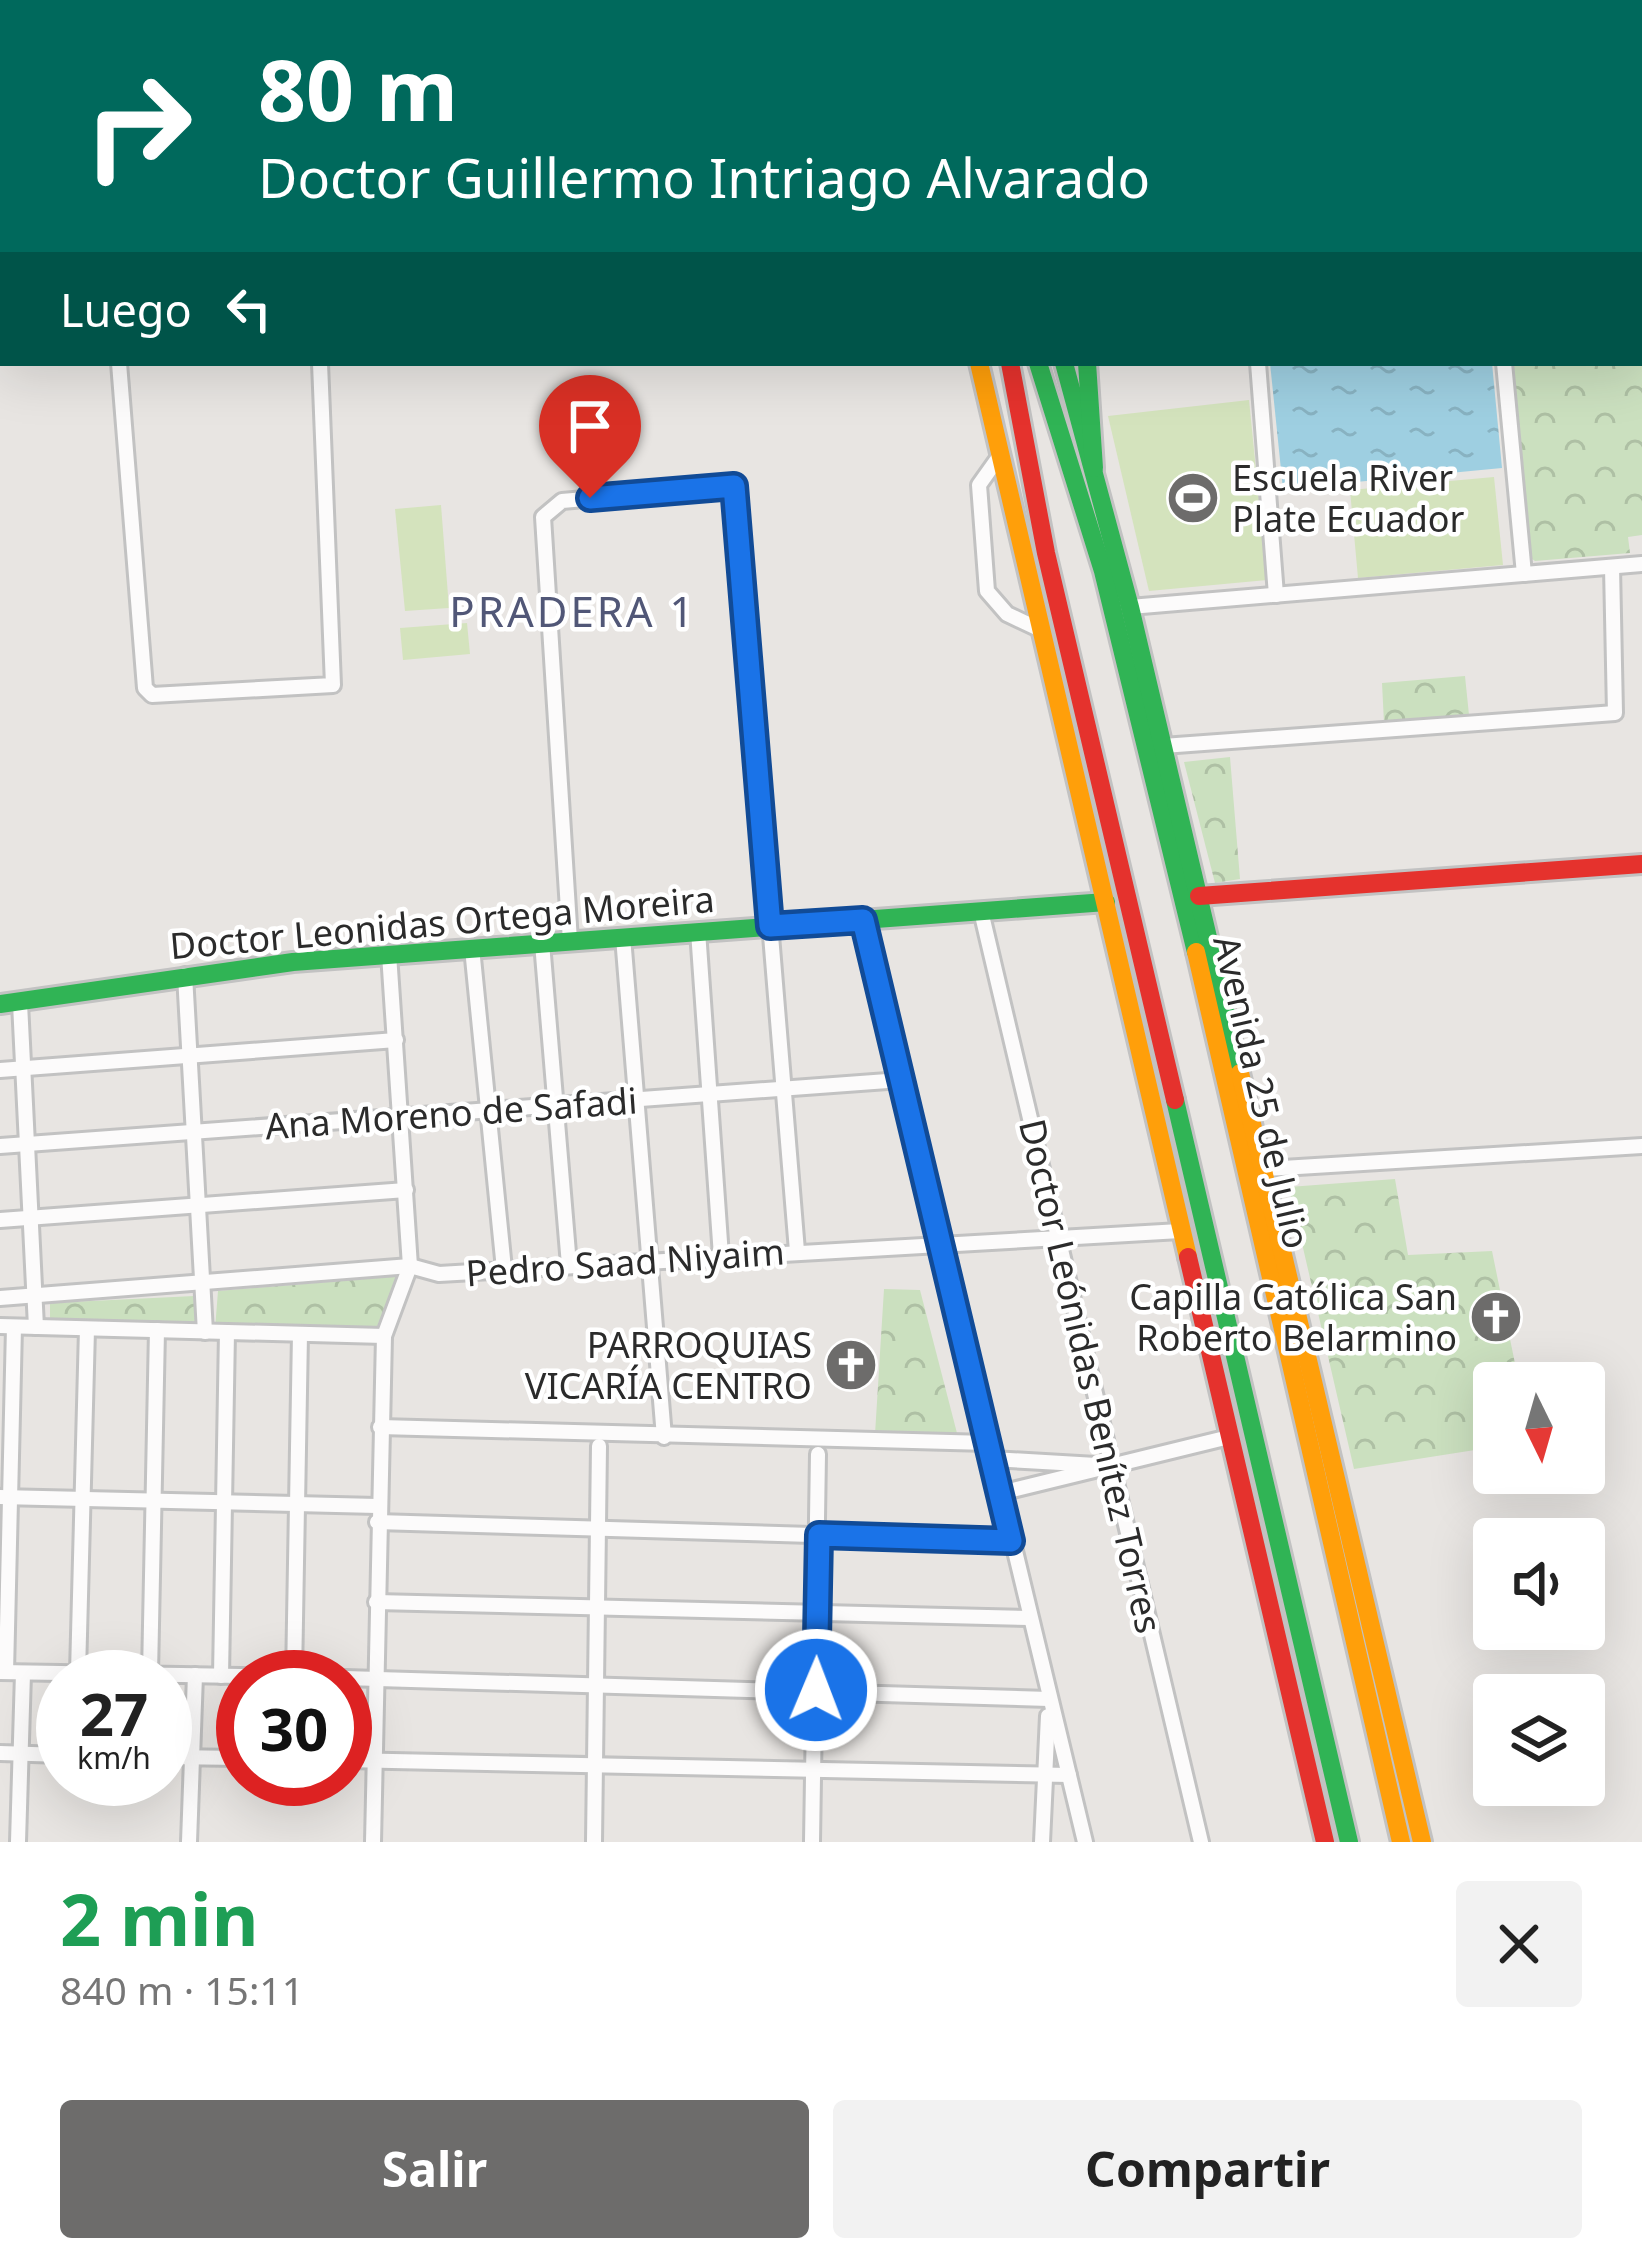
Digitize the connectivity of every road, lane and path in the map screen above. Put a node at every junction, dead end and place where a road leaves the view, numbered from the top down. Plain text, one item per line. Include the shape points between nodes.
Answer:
1 (119, 366) edge
2 (320, 366) edge
3 (981, 366) edge
4 (1011, 366) edge
5 (1039, 366) edge
6 (1065, 366) edge
7 (1258, 366) edge
8 (1504, 366) edge
9 (1086, 368) edge
10 (1001, 454) junction
11 (1094, 468) junction
12 (1046, 553) junction
13 (1642, 564) edge
14 (1612, 567) junction
15 (1102, 572) junction
16 (1524, 574) junction
17 (1276, 595) junction
18 (1130, 607) junction
19 (1042, 632) junction
20 (1163, 746) junction
21 (1642, 864) edge
22 (1198, 896) junction
23 (1106, 902) junction
24 (981, 911) junction
25 (863, 920) junction
26 (770, 926) junction
27 (698, 931) junction
28 (623, 937) junction
29 (570, 941) junction
30 (542, 943) junction
31 (472, 948) junction
32 (389, 954) junction
33 (185, 975) junction
34 (10, 1004) edge
35 (1154, 1008) junction
36 (396, 1040) junction
37 (189, 1055) junction
38 (23, 1068) junction
39 (0, 1070) edge
40 (1146, 1072) junction
41 (901, 1080) junction
42 (783, 1089) junction
43 (710, 1094) junction
44 (638, 1100) junction
45 (556, 1106) junction
46 (488, 1110) junction
47 (401, 1117) junction
48 (194, 1132) junction
49 (27, 1144) junction
50 (1642, 1145) edge
51 (0, 1146) edge
52 (1265, 1169) junction
53 (406, 1190) junction
54 (198, 1205) junction
55 (1254, 1208) junction
56 (31, 1218) junction
57 (0, 1220) edge
58 (1180, 1231) junction
59 (1058, 1238) junction
60 (940, 1244) junction
61 (796, 1251) junction
62 (722, 1256) junction
63 (652, 1259) junction
64 (1188, 1264) junction
65 (569, 1265) junction
66 (410, 1266) junction
67 (504, 1269) junction
68 (202, 1282) junction
69 (34, 1295) junction
70 (1295, 1296) junction
71 (0, 1298) edge
72 (7, 1326) edge
73 (36, 1327) junction
74 (87, 1329) junction
75 (157, 1330) junction
76 (205, 1332) junction
77 (227, 1332) junction
78 (300, 1334) junction
79 (384, 1336) junction
80 (1232, 1349) junction
81 (380, 1427) junction
82 (664, 1437) junction
83 (1229, 1437) junction
84 (599, 1446) dead end
85 (990, 1451) junction
86 (818, 1454) dead end
87 (1113, 1466) junction
88 (1000, 1493) junction
89 (6, 1497) edge
90 (82, 1498) junction
91 (154, 1501) junction
92 (224, 1502) junction
93 (296, 1504) junction
94 (377, 1514) junction
95 (599, 1529) junction
96 (819, 1535) junction
97 (1011, 1541) junction
98 (376, 1602) junction
99 (1366, 1604) junction
100 (598, 1608) junction
101 (818, 1613) junction
102 (1030, 1618) junction
103 (1298, 1628) junction
104 (79, 1650) edge
105 (151, 1650) edge
106 (221, 1650) edge
107 (299, 1650) edge
108 (1357, 1658) junction
109 (10, 1672) edge
110 (192, 1675) edge
111 (195, 1675) junction
112 (216, 1676) edge
113 (375, 1678) junction
114 (596, 1684) junction
115 (816, 1690) junction
116 (1290, 1697) junction
117 (1048, 1699) junction
118 (0, 1754) edge
119 (21, 1754) junction
120 (36, 1754) edge
121 (192, 1757) joint
122 (216, 1757) edge
123 (374, 1761) junction
124 (595, 1765) junction
125 (814, 1769) junction
126 (1046, 1774) junction
127 (1069, 1774) junction
128 (190, 1806) edge
129 (18, 1842) edge
130 (189, 1842) edge
131 (373, 1842) edge
132 (594, 1842) edge
133 (812, 1842) edge
134 (1042, 1842) edge
135 (1084, 1842) edge
136 (1201, 1842) edge
137 (1324, 1842) edge
138 (1349, 1842) edge
139 (1401, 1842) edge
140 (1422, 1842) edge

1 - 2 street via 145,688 152,694 333,685
3 - 10 main road
4 - 12 main road
5 - 15 main road, Avenida 25 de Julio
6 - 11 main road, Avenida 25 de Julio
7 - 17 street
8 - 16 street
9 - 11 main road
10 - 12 main road
10 - 19 main road
10 - 19 street via 980,484 986,591 1006,614
11 - 15 main road
11 - 18 main road, Avenida 25 de Julio
12 - 35 main road
13 - 14 street
14 - 16 street
14 - 20 street via 1618,711
15 - 55 main road, Avenida 25 de Julio
16 - 17 street
17 - 18 street
18 - 20 main road, Avenida 25 de Julio
19 - 23 main road
20 - 22 main road, Avenida 25 de Julio
21 - 22 main road
22 - 52 main road, Avenida 25 de Julio
23 - 24 main road, Doctor Leonidas Ortega Moreira
23 - 40 main road
24 - 25 main road, Doctor Leonidas Ortega Moreira
24 - 59 street, Doctor Leónidas Benítez Torres
25 - 26 main road, Doctor Leonidas Ortega Moreira
25 - 41 street
26 - 27 main road, Doctor Leonidas Ortega Moreira
26 - 29 street via 734,486 562,501 542,523
26 - 42 street
27 - 28 main road, Doctor Leonidas Ortega Moreira
27 - 43 street
28 - 29 main road, Doctor Leonidas Ortega Moreira
28 - 44 street
29 - 30 main road, Doctor Leonidas Ortega Moreira
30 - 31 main road, Doctor Leonidas Ortega Moreira
30 - 45 street
31 - 32 main road, Doctor Leonidas Ortega Moreira
31 - 46 street
32 - 33 main road, Doctor Leonidas Ortega Moreira
32 - 36 street
33 - 34 main road, Doctor Leonidas Ortega Moreira
33 - 37 street
34 - 38 street
35 - 40 main road
35 - 80 main road
36 - 37 street
36 - 47 street
37 - 38 street
37 - 48 street
38 - 39 street
38 - 49 street
40 - 58 main road
41 - 42 street, Ana Moreno de Safadi
41 - 60 street
42 - 43 street, Ana Moreno de Safadi
42 - 61 street
43 - 44 street, Ana Moreno de Safadi
43 - 62 street
44 - 45 street, Ana Moreno de Safadi
44 - 63 street
45 - 46 street, Ana Moreno de Safadi
45 - 65 street
46 - 47 street, Ana Moreno de Safadi
46 - 67 street
47 - 48 street, Ana Moreno de Safadi
47 - 53 street
48 - 49 street, Ana Moreno de Safadi
48 - 54 street
49 - 51 street, Ana Moreno de Safadi
49 - 56 street
50 - 52 street
52 - 70 main road, Avenida 25 de Julio
53 - 54 street
53 - 66 street
54 - 56 street
54 - 68 street
55 - 70 main road
55 - 108 main road, Avenida 25 de Julio
56 - 57 street
56 - 69 street
58 - 59 street, Pedro Saad Niyaim
58 - 64 main road
59 - 60 street, Pedro Saad Niyaim
59 - 87 street, Doctor Leónidas Benítez Torres
60 - 61 street, Pedro Saad Niyaim
60 - 85 street
61 - 62 street, Pedro Saad Niyaim
62 - 63 street, Pedro Saad Niyaim
63 - 65 street, Pedro Saad Niyaim
63 - 82 street
64 - 80 main road
64 - 83 main road
65 - 67 street, Pedro Saad Niyaim
66 - 67 street, Pedro Saad Niyaim via 439,1274
66 - 68 street, Pedro Saad Niyaim
66 - 79 street
68 - 69 street, Pedro Saad Niyaim
68 - 76 street
69 - 71 street, Pedro Saad Niyaim
69 - 73 street
70 - 99 main road, Avenida 25 de Julio
72 - 73 street
72 - 89 street
73 - 74 street
74 - 75 street
74 - 90 street
75 - 76 street
75 - 91 street
76 - 77 street
77 - 78 street
77 - 92 street
78 - 79 street
78 - 93 street
79 - 81 street
80 - 103 main road
81 - 82 street
81 - 94 street
82 - 85 street
83 - 87 street
83 - 116 main road
84 - 95 street
85 - 87 street
85 - 88 street
86 - 96 street
87 - 88 street
87 - 136 street, Doctor Leónidas Benítez Torres
88 - 97 street
89 - 90 street
89 - 109 street
90 - 91 street
90 - 104 street
91 - 92 street
91 - 105 street
92 - 93 street
92 - 106 street
93 - 94 street
93 - 107 street
94 - 95 street
94 - 98 street
95 - 96 street
95 - 100 street
96 - 97 street
96 - 101 street
97 - 102 street
98 - 100 street
98 - 113 street
99 - 108 main road
99 - 140 main road, Avenida 25 de Julio
100 - 101 street
100 - 114 street
101 - 102 street
101 - 115 street
102 - 117 street
103 - 116 main road
103 - 138 main road
108 - 139 main road, Avenida 25 de Julio
109 - 119 street
110 - 111 street
111 - 112 street
111 - 121 street
113 - 114 street
113 - 123 street
114 - 115 street
114 - 124 street
115 - 117 street
115 - 125 street
116 - 137 main road
117 - 126 street
117 - 127 street
118 - 119 street
119 - 120 street
119 - 129 street
121 - 122 street
123 - 124 street
123 - 131 street
124 - 125 street
124 - 132 street
125 - 126 street
125 - 133 street
126 - 127 street
126 - 134 street
127 - 135 street
128 - 130 street

